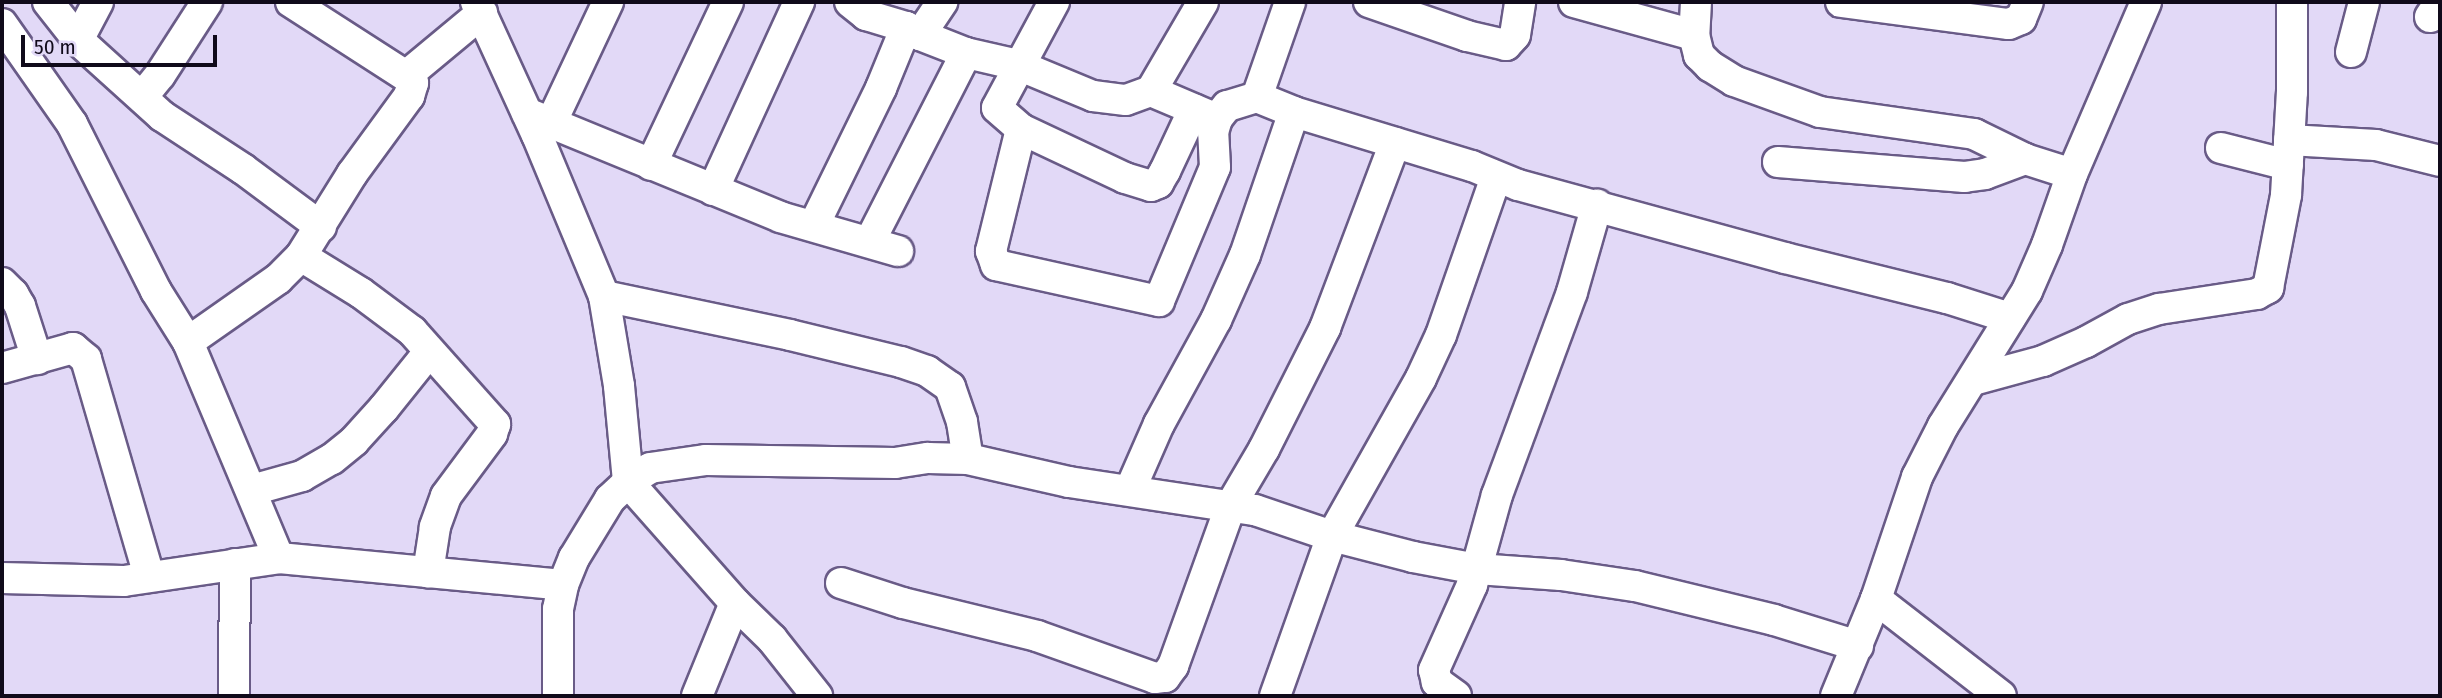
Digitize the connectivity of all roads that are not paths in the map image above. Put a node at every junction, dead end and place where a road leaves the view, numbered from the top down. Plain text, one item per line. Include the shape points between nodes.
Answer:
1 (48, 2) edge
2 (98, 2) edge
3 (207, 2) edge
4 (290, 2) edge
5 (608, 2) edge
6 (728, 2) edge
7 (799, 2) edge
8 (850, 2) edge
9 (942, 2) edge
10 (1054, 2) edge
11 (1203, 2) edge
12 (1290, 2) edge
13 (1369, 2) edge
14 (1521, 2) edge
15 (1574, 2) edge
16 (1696, 2) edge
17 (1841, 2) edge
18 (2028, 2) edge
19 (2146, 2) edge
20 (2292, 2) edge
21 (2364, 2) edge
22 (479, 8) edge
23 (2, 23) edge
24 (913, 31) junction
25 (1694, 35) junction
26 (78, 40) junction
27 (2351, 52) dead end
28 (966, 53) junction
29 (1018, 65) junction
30 (406, 76) junction
31 (1151, 91) junction
32 (142, 96) junction
33 (1257, 97) junction
34 (1294, 112) junction
35 (1205, 114) junction
36 (540, 117) junction
37 (1021, 129) junction
38 (1395, 143) junction
39 (2221, 148) dead end
40 (2289, 152) junction
41 (2025, 159) junction
42 (2440, 161) edge
43 (1778, 162) dead end
44 (651, 165) junction
45 (2072, 174) junction
46 (1496, 177) junction
47 (713, 190) junction
48 (1597, 205) junction
49 (814, 225) junction
50 (321, 227) junction
51 (870, 241) junction
52 (898, 251) dead end
53 (301, 256) junction
54 (2, 283) edge
55 (604, 296) junction
56 (2010, 318) junction
57 (188, 342) junction
58 (429, 352) junction
59 (37, 359) junction
60 (2, 368) edge
61 (1972, 380) junction
62 (968, 459) junction
63 (628, 482) junction
64 (1130, 489) junction
65 (253, 490) junction
66 (1231, 505) junction
67 (1332, 536) junction
68 (279, 558) junction
69 (235, 564) junction
70 (1476, 569) junction
71 (428, 572) junction
72 (149, 576) junction
73 (2, 578) edge
74 (841, 583) dead end
75 (563, 585) junction
76 (1876, 599) junction
77 (735, 603) junction
78 (1858, 646) junction
79 (234, 696) edge
80 (558, 696) edge
81 (697, 696) edge
82 (817, 696) edge
83 (1275, 696) edge
84 (1455, 696) edge
85 (1836, 696) edge
86 (2001, 696) edge

1 - 26 street
2 - 26 street
3 - 32 street
4 - 30 street
5 - 36 street
6 - 44 street
7 - 47 street
8 - 24 street via 866,15
9 - 24 street
10 - 29 street
11 - 31 street
12 - 33 street
13 - 14 street via 1506,45 1515,35
15 - 25 street
16 - 25 street
17 - 18 street via 2009,24 2021,19
19 - 45 street
20 - 40 street
21 - 27 street
22 - 30 street
22 - 36 street
23 - 57 street via 72,124 156,291
24 - 28 street
24 - 49 street
25 - 41 street via 1699,55 1710,66 1756,91 1821,111 1974,134
26 - 32 street
28 - 29 street
28 - 51 street
29 - 31 street via 1093,96 1126,100
29 - 37 street via 996,108
30 - 50 street via 413,83 409,96 352,174
31 - 35 street
32 - 50 street via 162,116
33 - 34 street
33 - 35 street
34 - 38 street
34 - 64 street via 1212,330 1159,424
35 - 37 street via 1151,186
35 - 37 street via 1213,132 1215,167 1162,297 1155,302 996,265 991,251
36 - 44 street
36 - 55 street
38 - 46 street
38 - 66 street via 1325,328
39 - 40 street
40 - 42 street via 2376,145
40 - 61 street via 2272,277 2266,290 2159,309 2128,319 2043,361
41 - 43 street via 1964,177
41 - 45 street
44 - 47 street
45 - 56 street via 2047,245
46 - 48 street
46 - 67 street via 1441,335
47 - 49 street via 780,217
48 - 56 street
48 - 70 street via 1572,292 1497,495
49 - 51 street
50 - 53 street
51 - 52 street
53 - 57 street via 278,279
53 - 58 street via 391,314
54 - 59 street via 20,306
55 - 62 street via 790,335 927,371 950,387
55 - 63 street
56 - 61 street
57 - 65 street
58 - 65 street via 384,408 332,459 302,476
58 - 71 street via 489,414 495,428 446,496 435,527
59 - 60 street
59 - 72 street via 73,348 91,366
61 - 76 street via 1917,477
62 - 63 street via 895,463 706,460 650,468
62 - 64 street via 1069,482
63 - 75 street via 610,499
63 - 77 street
64 - 66 street
65 - 68 street
66 - 67 street
66 - 74 street via 1172,666 1162,678 1037,636
67 - 70 street
67 - 83 street
68 - 69 street
68 - 71 street
69 - 72 street
69 - 79 street
70 - 78 street via 1635,586
70 - 84 street via 1434,670 1437,682
71 - 75 street
72 - 73 street via 99,582
75 - 80 street via 558,609
76 - 78 street
76 - 86 street
77 - 81 street
77 - 82 street via 772,639
78 - 85 street

